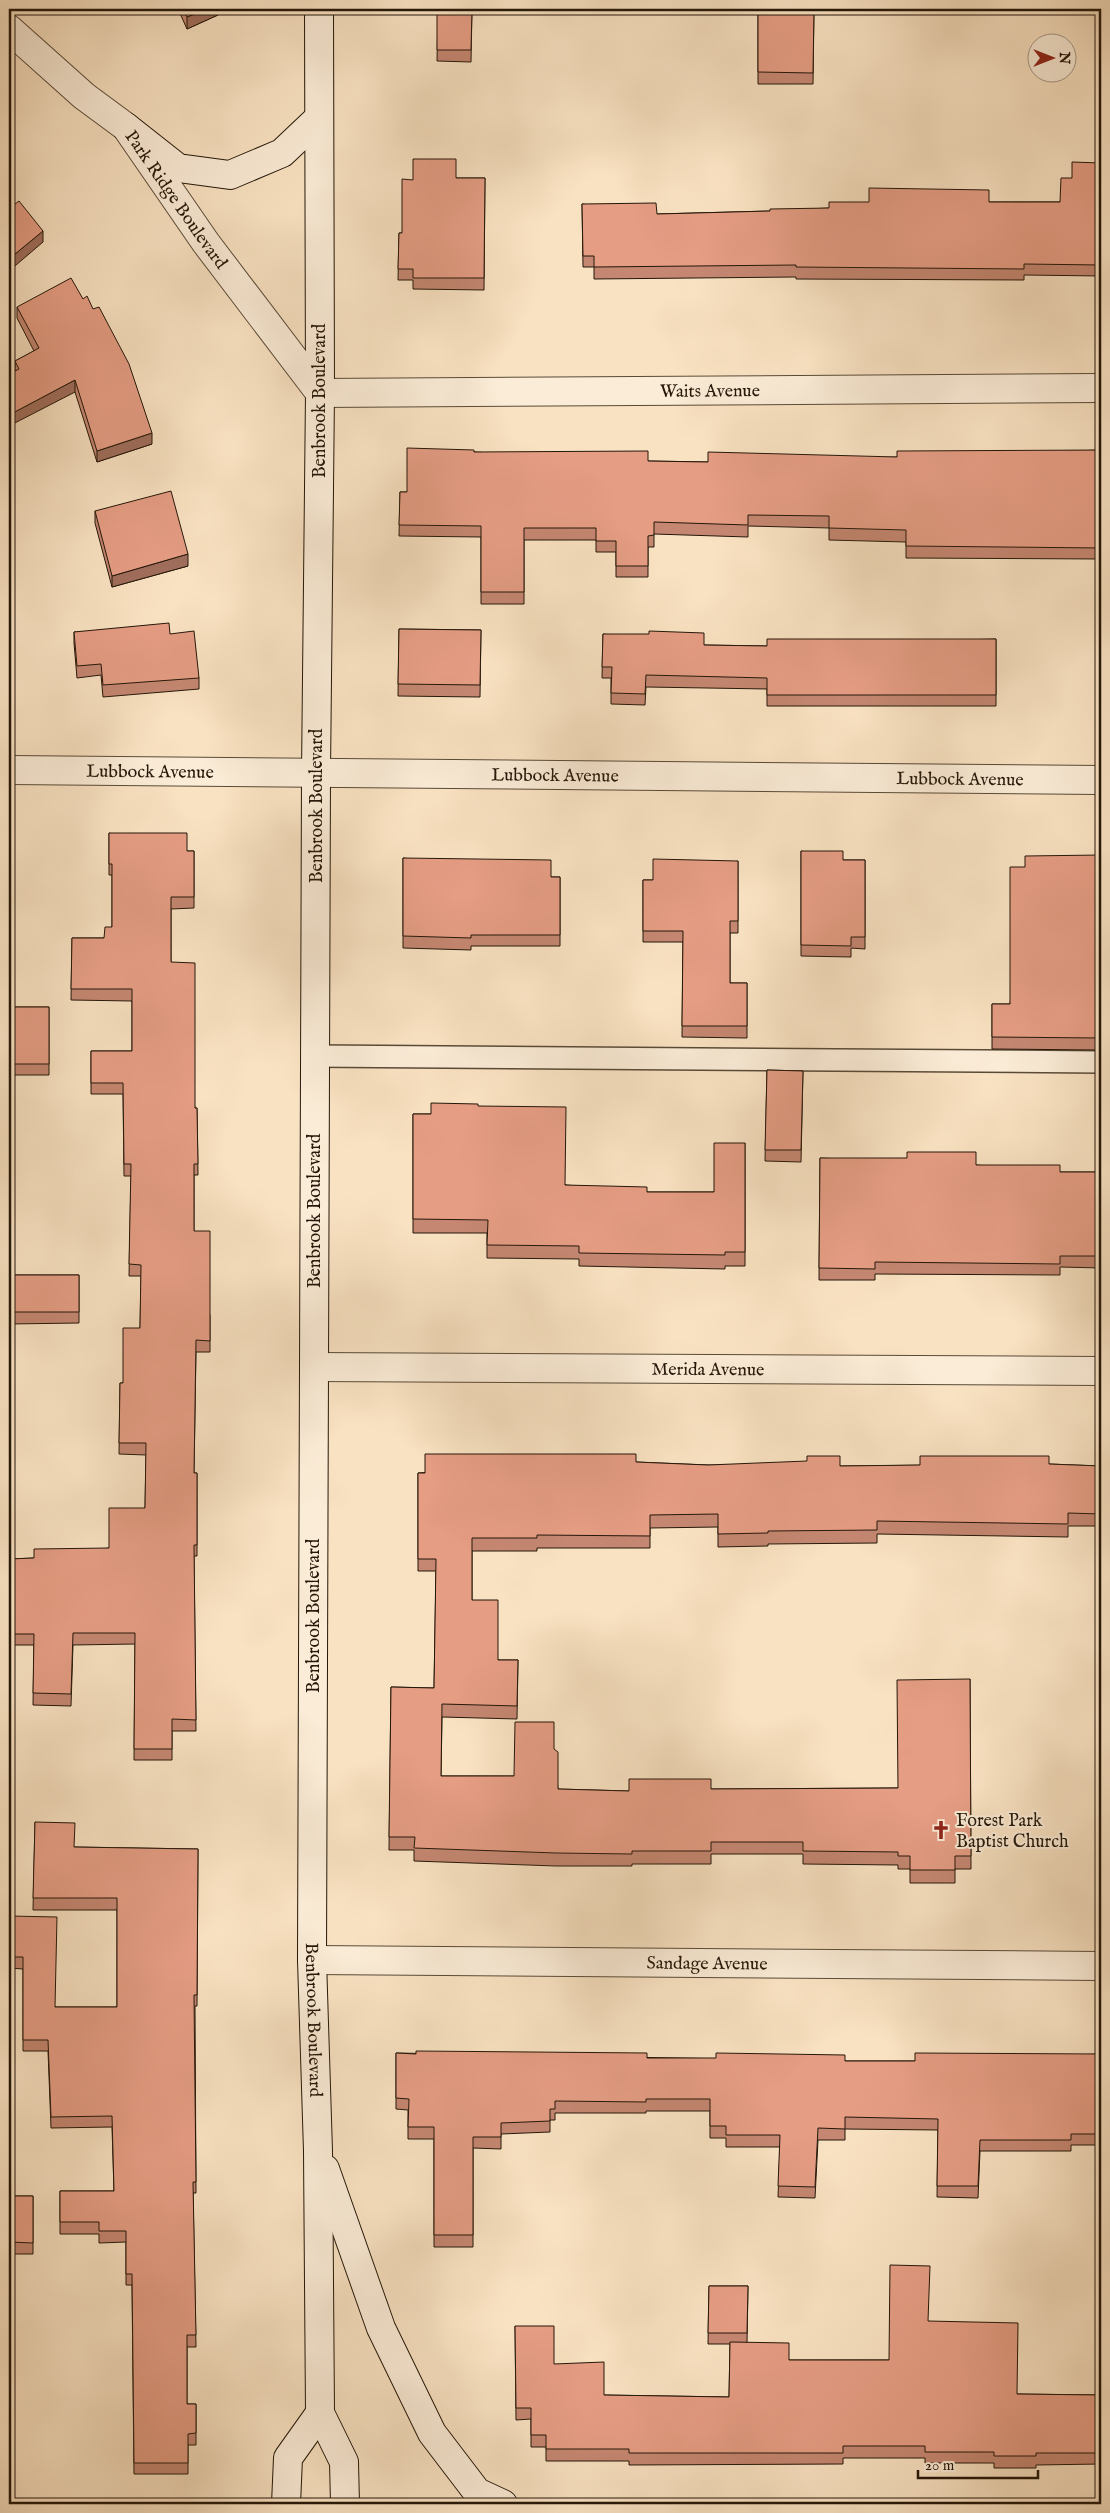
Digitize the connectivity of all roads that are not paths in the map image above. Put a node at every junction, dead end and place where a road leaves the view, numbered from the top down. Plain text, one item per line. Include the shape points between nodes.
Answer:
1 (319, 9) edge
2 (9, 29) edge
3 (319, 118) junction
4 (126, 127) junction
5 (1101, 388) edge
6 (320, 394) junction
7 (9, 770) edge
8 (316, 773) junction
9 (1101, 780) edge
10 (314, 1056) junction
11 (1101, 1062) edge
12 (314, 1367) junction
13 (1101, 1371) edge
14 (312, 1960) junction
15 (1101, 1966) edge
16 (318, 2150) junction
17 (320, 2413) junction
18 (286, 2504) edge
19 (345, 2504) edge
20 (503, 2504) edge

1 - 3 street, Benbrook Boulevard
2 - 4 street, Park Ridge Boulevard via 84,96
3 - 4 street via 282,153 230,175 178,168
3 - 6 street, Benbrook Boulevard
4 - 6 street, Park Ridge Boulevard via 206,243
5 - 6 street, Waits Avenue
6 - 8 street, Benbrook Boulevard
7 - 8 street, Lubbock Avenue
8 - 9 street, Lubbock Avenue
8 - 10 street, Benbrook Boulevard
10 - 11 lane
10 - 12 street, Benbrook Boulevard
12 - 13 street, Merida Avenue
12 - 14 street, Benbrook Boulevard
14 - 15 street, Sandage Avenue
14 - 16 street, Benbrook Boulevard
16 - 17 street, Benbrook Boulevard
16 - 20 street via 381,2328 432,2433 477,2492
17 - 18 street via 288,2458
17 - 19 street, Benbrook Boulevard via 344,2462

